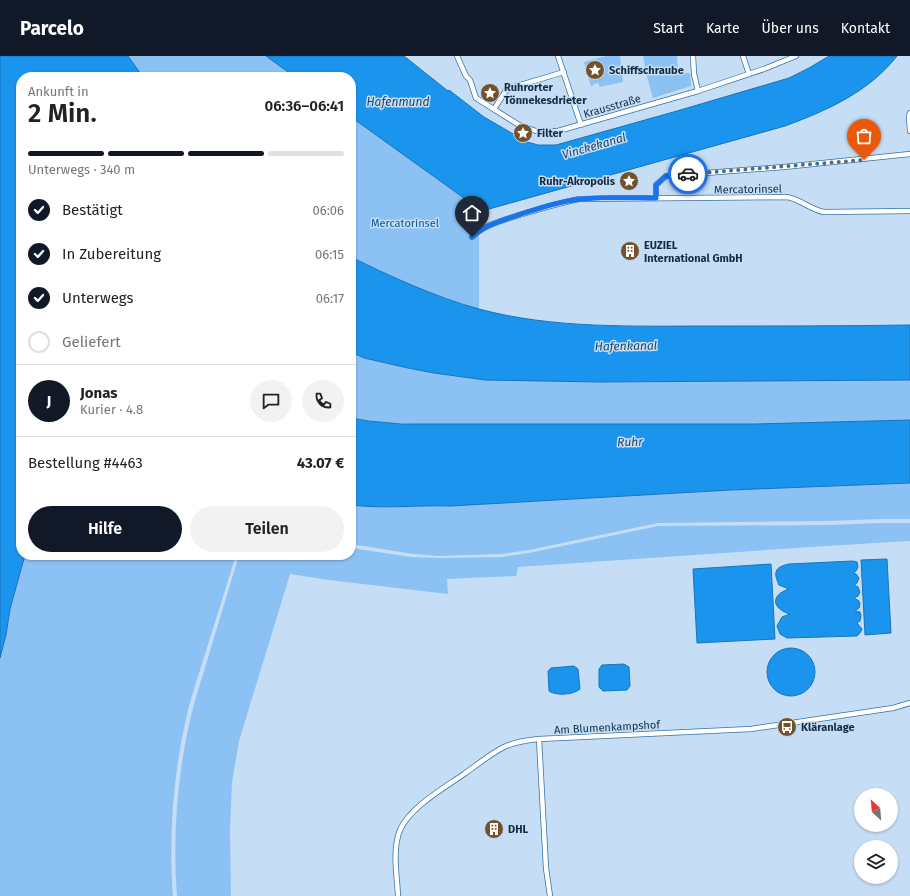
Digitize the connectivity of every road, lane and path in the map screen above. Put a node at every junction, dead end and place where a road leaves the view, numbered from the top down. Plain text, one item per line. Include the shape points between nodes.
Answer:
1 (457, 56) edge
2 (558, 56) edge
3 (693, 56) edge
4 (743, 56) edge
5 (796, 56) edge
6 (564, 72) junction
7 (749, 74) junction
8 (698, 91) junction
9 (494, 109) junction
10 (910, 112) edge
11 (581, 125) junction
12 (910, 131) edge
13 (910, 154) edge
14 (656, 198) junction
15 (910, 211) edge
16 (472, 237) dead end
17 (910, 702) edge
18 (539, 739) junction
19 (398, 896) edge
20 (550, 896) edge

1 - 9 street, Krausstraße via 476,98
2 - 6 street
3 - 8 street
4 - 7 street
5 - 7 street, Krausstraße
6 - 9 street via 507,89
6 - 11 street
7 - 8 street, Krausstraße
8 - 11 street, Krausstraße
9 - 11 street, Krausstraße via 519,125 536,131 558,131
10 - 12 street
13 - 14 street via 666,176 656,185
14 - 15 street, Mercatorinsel via 787,197 824,212
14 - 16 street, Mercatorinsel via 567,201 492,223
17 - 18 street, Am Blumenkampshof via 893,708 759,728
18 - 19 street, Am Blumenkampshof via 512,744 493,753 412,813 400,830 397,844
18 - 20 street via 546,868

